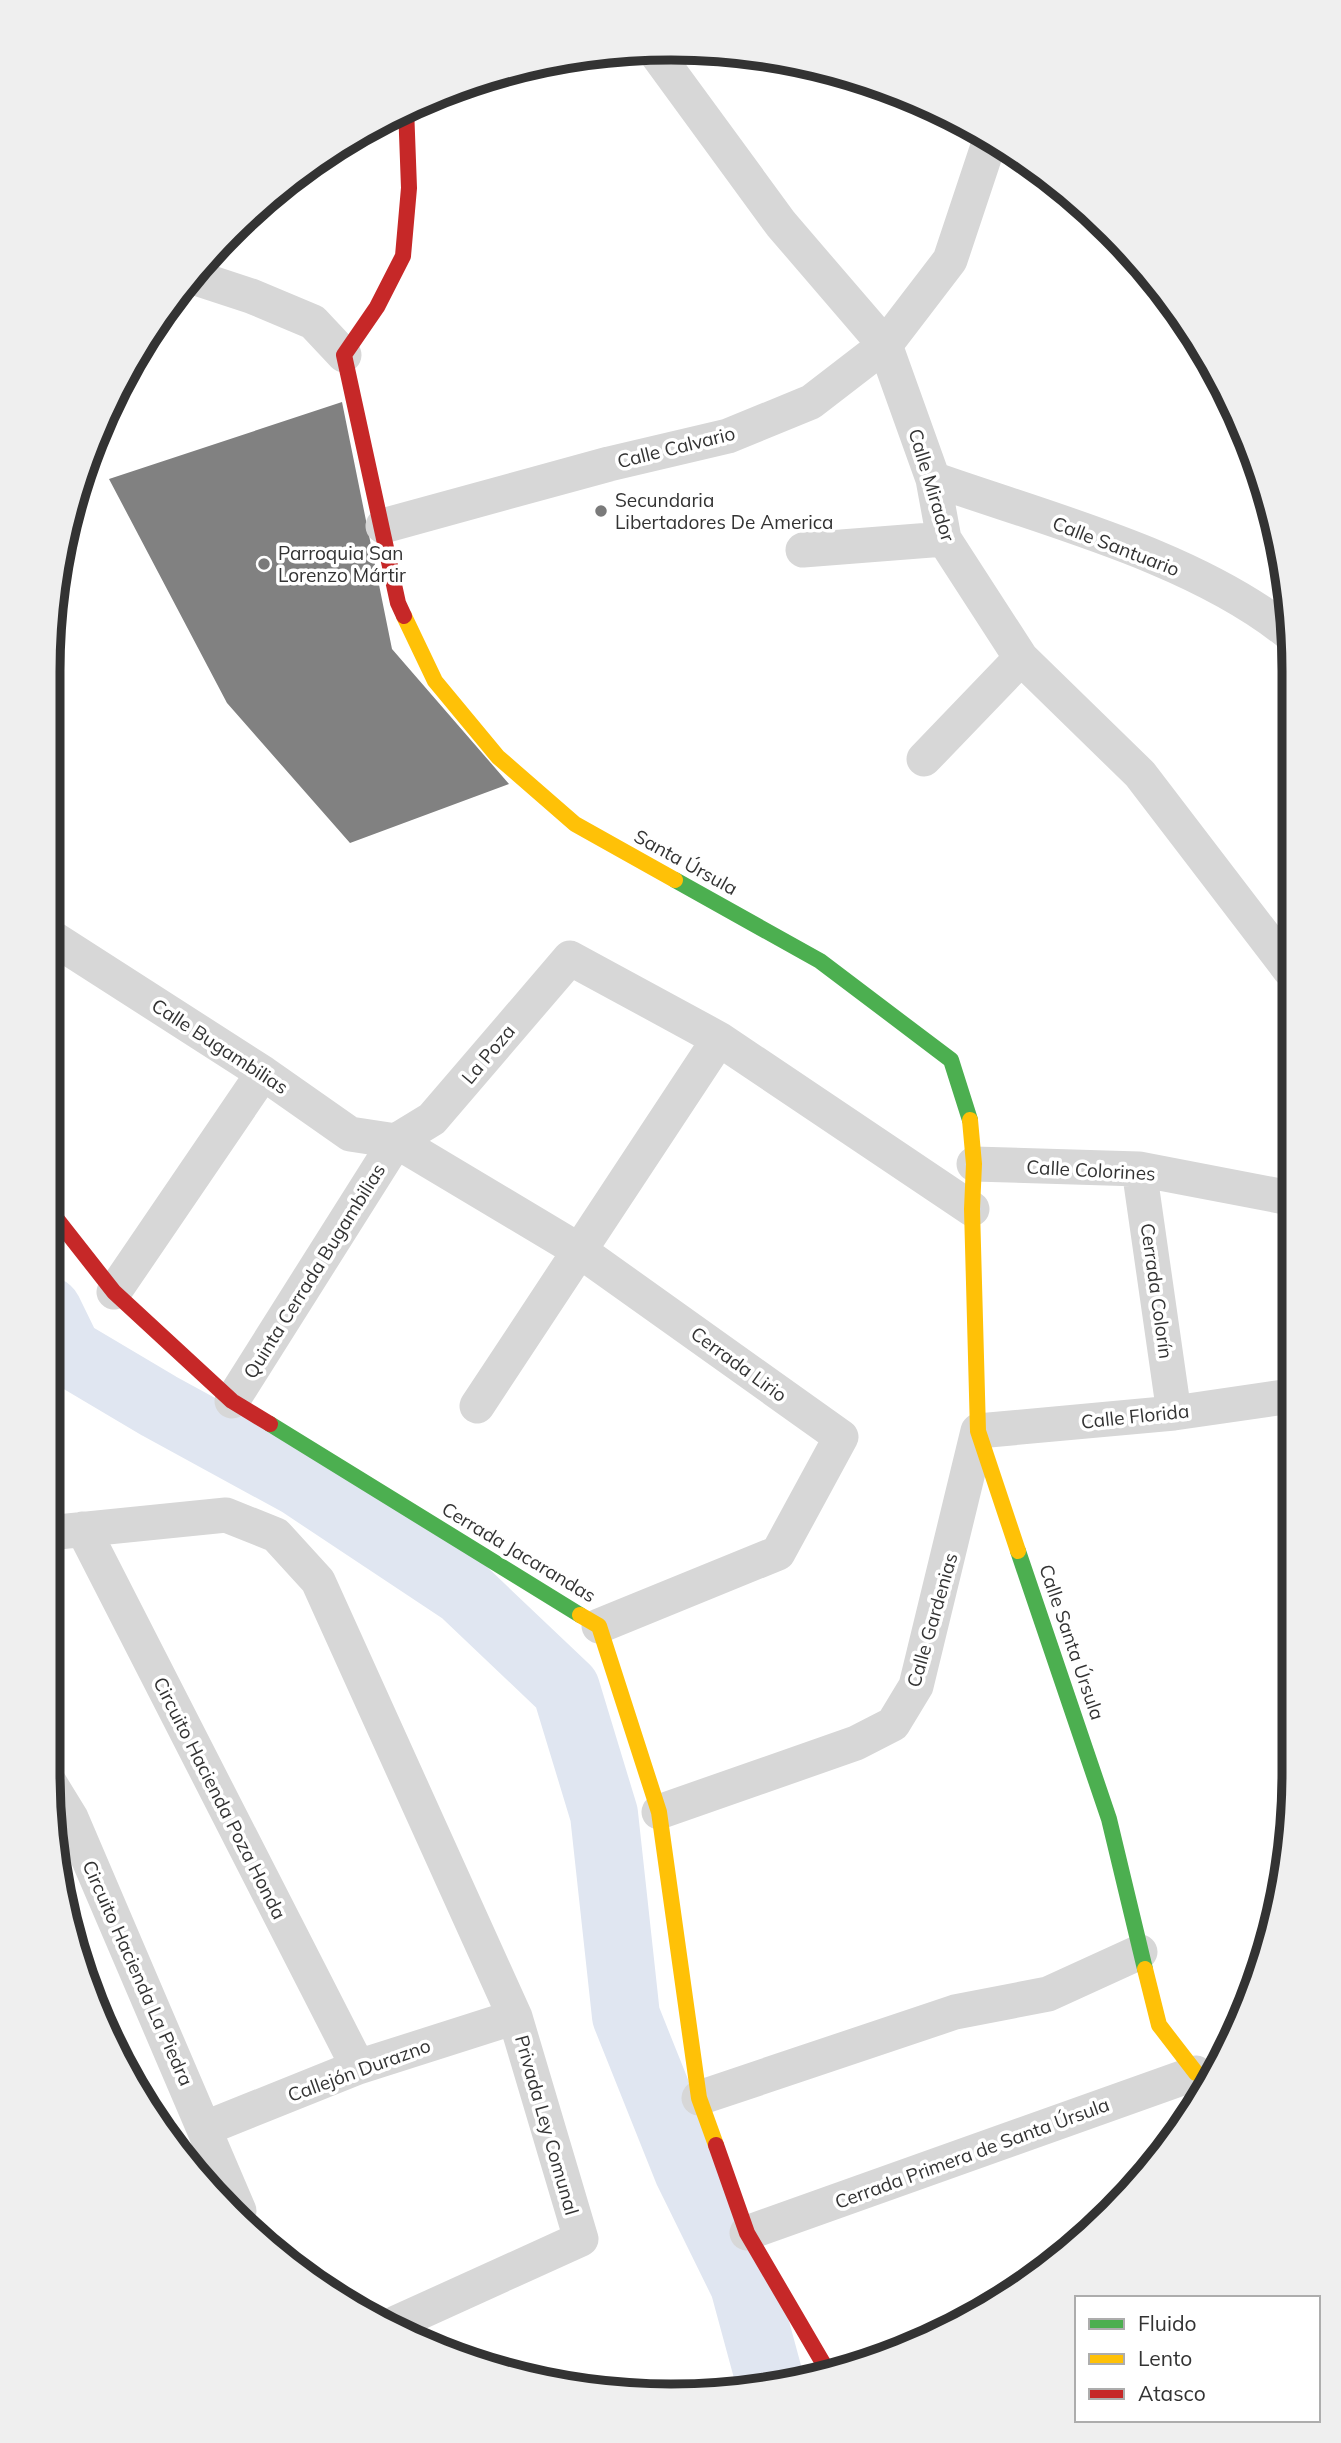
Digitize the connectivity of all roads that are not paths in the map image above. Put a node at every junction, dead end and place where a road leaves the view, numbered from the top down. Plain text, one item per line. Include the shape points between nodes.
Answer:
1 (661, 60) edge
2 (406, 120) edge
3 (987, 148) edge
4 (202, 280) edge
5 (885, 345) junction
6 (344, 355) junction
7 (933, 479) junction
8 (383, 526) junction
9 (944, 539) junction
10 (803, 550) dead end
11 (1279, 625) edge
12 (1021, 658) junction
13 (924, 759) dead end
14 (60, 944) edge
15 (1282, 960) edge
16 (719, 1038) junction
17 (262, 1073) junction
18 (396, 1141) junction
19 (974, 1164) junction
20 (1139, 1169) junction
21 (1244, 1190) dead end
22 (1282, 1196) edge
23 (1282, 1197) edge
24 (971, 1209) junction
25 (60, 1223) edge
26 (580, 1251) junction
27 (114, 1292) junction
28 (1282, 1397) edge
29 (232, 1401) junction
30 (477, 1406) dead end
31 (1174, 1413) junction
32 (978, 1431) junction
33 (83, 1529) junction
34 (60, 1532) edge
35 (599, 1626) junction
36 (61, 1801) edge
37 (659, 1812) junction
38 (1140, 1952) junction
39 (515, 2017) junction
40 (358, 2067) junction
41 (1202, 2074) edge
42 (1200, 2077) edge
43 (699, 2098) junction
44 (206, 2128) junction
45 (236, 2202) edge
46 (747, 2233) junction
47 (401, 2321) edge
48 (823, 2363) dead end

1 - 5 street, Calle Mirador via 781,223
2 - 6 street via 409,188 403,256 377,307
3 - 5 street, Calle Calvario via 950,260
4 - 6 street via 313,322
5 - 7 street, Calle Mirador
5 - 8 street, Calle Calvario via 811,402 729,436
6 - 8 street
7 - 9 street, Calle Mirador
7 - 11 street, Calle Santuario via 1165,562 1257,607
8 - 19 street, Santa Úrsula via 398,603 436,681 498,757 575,824 820,961 951,1060 969,1109
9 - 10 street
9 - 12 street, Calle Mirador
12 - 13 street
12 - 15 street, Calle Mirador via 1140,774
14 - 17 street, Calle Bugambilias
16 - 18 street, La Poza via 570,957 432,1119
16 - 24 street
16 - 26 street
17 - 18 street, Calle Bugambilias via 350,1134
17 - 27 street
18 - 26 street, Cerrada Lirio
18 - 29 street, Quinta Cerrada Bugambilias
19 - 20 street, Calle Colorines
19 - 24 street, Santa Úrsula
20 - 22 street, Calle Colorines
20 - 31 street, Cerrada Colorín
21 - 23 street, Calle Colorines
24 - 32 street, Calle Santa Úrsula
25 - 27 street, Cerrada Jacarandas
26 - 30 street
26 - 35 street, Cerrada Lirio via 841,1437 778,1553
27 - 29 street, Cerrada Jacarandas
28 - 31 street, Calle Florida
29 - 35 street, Cerrada Jacarandas
31 - 32 street, Calle Florida
32 - 37 street, Calle Gardenias via 916,1686 893,1724 856,1743
32 - 38 street, Calle Santa Úrsula via 1109,1819
33 - 34 street
33 - 39 street via 226,1515 276,1535 318,1581
33 - 40 street, Circuito Hacienda Poza Honda
35 - 37 street, Cerrada Jacarandas
36 - 44 street, Circuito Hacienda La Piedra
37 - 43 street, Cerrada Jacarandas
38 - 41 street, Calle Santa Úrsula via 1159,2025
38 - 43 street via 1048,1994 955,2012
39 - 40 street, Callejón Durazno
39 - 47 street, Privada Ley Comunal via 581,2239
40 - 44 street, Callejón Durazno
42 - 46 street, Cerrada Primera de Santa Úrsula
43 - 46 street, Cerrada Jacarandas
44 - 45 street, Circuito Hacienda La Piedra
46 - 48 street, Cerrada Jacarandas

